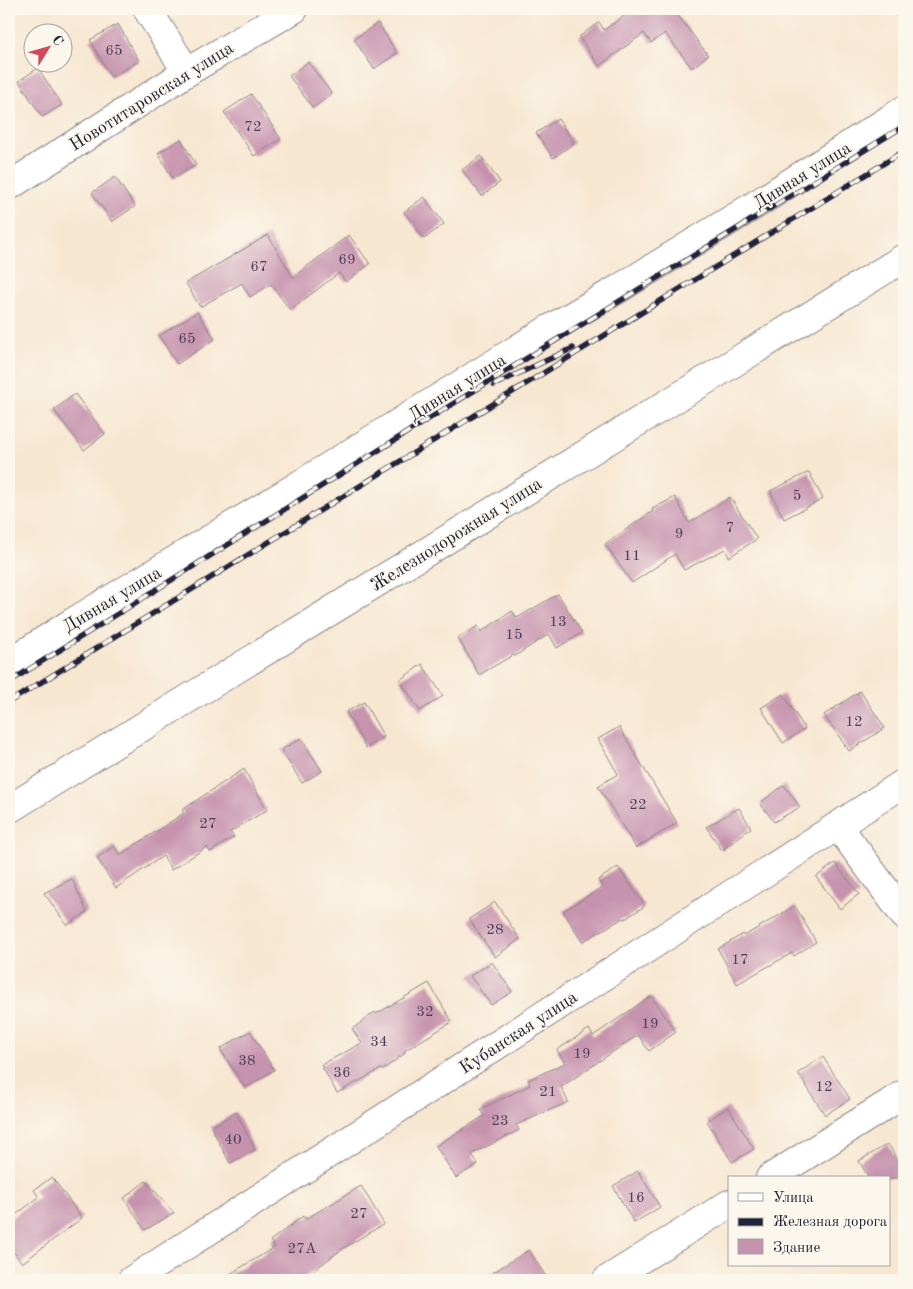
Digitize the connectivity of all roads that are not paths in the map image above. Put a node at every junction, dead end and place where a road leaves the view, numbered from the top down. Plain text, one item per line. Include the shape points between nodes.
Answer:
1 (146, 9) edge
2 (294, 9) edge
3 (186, 72) junction
4 (904, 110) edge
5 (9, 186) edge
6 (904, 258) edge
7 (9, 663) edge
8 (904, 783) edge
9 (9, 809) edge
10 (838, 826) junction
11 (904, 915) edge
12 (904, 1094) edge
13 (773, 1176) edge
14 (728, 1205) edge
15 (132, 1280) edge
16 (607, 1280) edge

1 - 3 street
2 - 3 street, Новотитаровская улица
3 - 5 street, Новотитаровская улица
4 - 7 street, Дивная улица via 760,202
6 - 9 street, Железнодорожная улица
8 - 10 street, Кубанская улица
10 - 11 street
10 - 15 street, Кубанская улица
12 - 13 street
14 - 16 street

